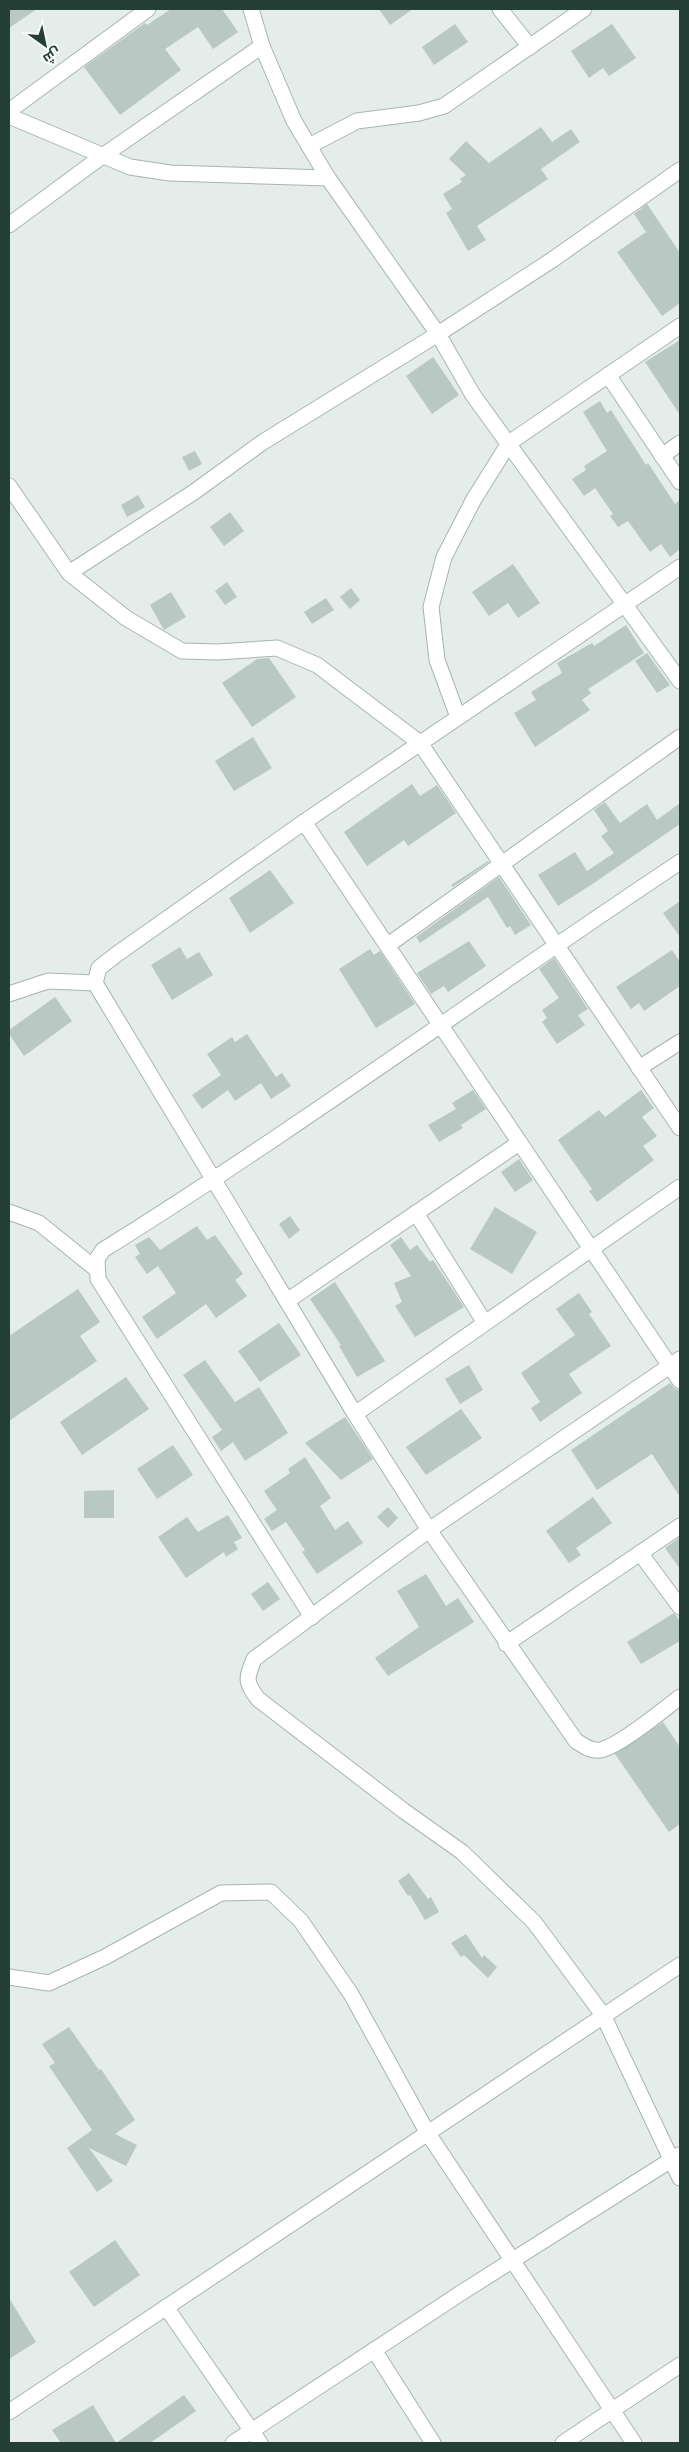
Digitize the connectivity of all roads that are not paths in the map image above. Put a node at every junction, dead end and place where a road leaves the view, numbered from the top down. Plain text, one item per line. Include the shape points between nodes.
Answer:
1 (148, 9) edge
2 (250, 9) edge
3 (500, 9) edge
4 (584, 9) edge
5 (262, 46) junction
6 (530, 47) junction
7 (9, 111) edge
8 (9, 116) edge
9 (309, 146) junction
10 (101, 156) junction
11 (680, 170) edge
12 (328, 178) junction
13 (9, 225) edge
14 (680, 326) edge
15 (438, 334) junction
16 (608, 375) junction
17 (509, 443) junction
18 (680, 443) edge
19 (662, 456) junction
20 (680, 482) edge
21 (9, 486) edge
22 (680, 567) edge
23 (69, 573) junction
24 (625, 604) junction
25 (680, 682) edge
26 (458, 717) junction
27 (680, 737) edge
28 (420, 743) junction
29 (304, 822) junction
30 (680, 862) edge
31 (502, 865) junction
32 (556, 944) junction
33 (388, 945) junction
34 (95, 983) junction
35 (9, 994) edge
36 (441, 1023) junction
37 (680, 1042) edge
38 (639, 1068) junction
39 (680, 1128) edge
40 (519, 1143) junction
41 (214, 1181) junction
42 (680, 1187) edge
43 (9, 1212) edge
44 (416, 1213) junction
45 (591, 1250) junction
46 (96, 1269) junction
47 (287, 1302) junction
48 (485, 1323) junction
49 (675, 1362) edge
50 (680, 1381) edge
51 (355, 1414) junction
52 (680, 1526) edge
53 (429, 1530) junction
54 (640, 1553) junction
55 (680, 1607) edge
56 (312, 1616) junction
57 (506, 1644) junction
58 (680, 1698) edge
59 (680, 1965) edge
60 (9, 1976) edge
61 (603, 2015) junction
62 (427, 2132) junction
63 (676, 2157) edge
64 (680, 2178) edge
65 (511, 2261) junction
66 (166, 2307) junction
67 (374, 2350) junction
68 (680, 2365) edge
69 (614, 2411) junction
70 (9, 2412) edge
71 (251, 2430) junction
72 (233, 2443) edge
73 (260, 2443) edge
74 (433, 2443) edge
75 (563, 2443) edge
76 (634, 2443) edge

1 - 7 street
2 - 5 street
3 - 6 street
4 - 6 street
5 - 9 street via 294,121
5 - 10 street
6 - 9 street via 444,106 419,113 357,121
8 - 10 street
9 - 12 street
10 - 12 street via 130,167 170,174
10 - 13 street
11 - 15 street via 552,260
12 - 15 street
14 - 16 street
15 - 17 street via 473,395
15 - 23 street via 263,442 194,492
16 - 17 street
16 - 19 street
17 - 24 street
17 - 26 street via 444,557 431,607 437,660
18 - 19 street
19 - 20 street
21 - 23 street
22 - 24 street
23 - 28 street via 126,618 182,651 277,648 317,665
24 - 25 street
24 - 26 street
26 - 28 street
27 - 31 street
28 - 29 street
28 - 31 street
29 - 33 street
29 - 34 street via 117,954 99,968
30 - 32 street
31 - 32 street
31 - 33 street
32 - 36 street
32 - 38 street
33 - 36 street
34 - 35 street via 48,981
34 - 41 street
36 - 40 street
36 - 41 street
37 - 38 street
38 - 39 street
40 - 44 street
40 - 45 street
41 - 46 street via 103,1250 97,1258
41 - 47 street
42 - 45 street
43 - 46 street via 39,1222
44 - 47 street
44 - 48 street
45 - 48 street
45 - 49 street
46 - 56 street via 98,1279
47 - 51 street
48 - 51 street
49 - 50 street
49 - 53 street
51 - 53 street
52 - 54 street
53 - 56 street
53 - 57 street
54 - 55 street
54 - 57 street
56 - 61 street via 254,1659 247,1676 248,1686 258,1699 336,1760 462,1852 534,1922
57 - 58 street via 576,1741 589,1749 600,1750 615,1744
59 - 61 street
60 - 62 street via 49,1983 105,1957 220,1893 271,1892 301,1921 352,1994
61 - 62 street
61 - 63 street
62 - 65 street
62 - 66 street
63 - 64 street
63 - 65 street
65 - 67 street
65 - 69 street
66 - 70 street
66 - 71 street
67 - 71 street
67 - 74 street
68 - 69 street
69 - 75 street
69 - 76 street
71 - 72 street
71 - 73 street

